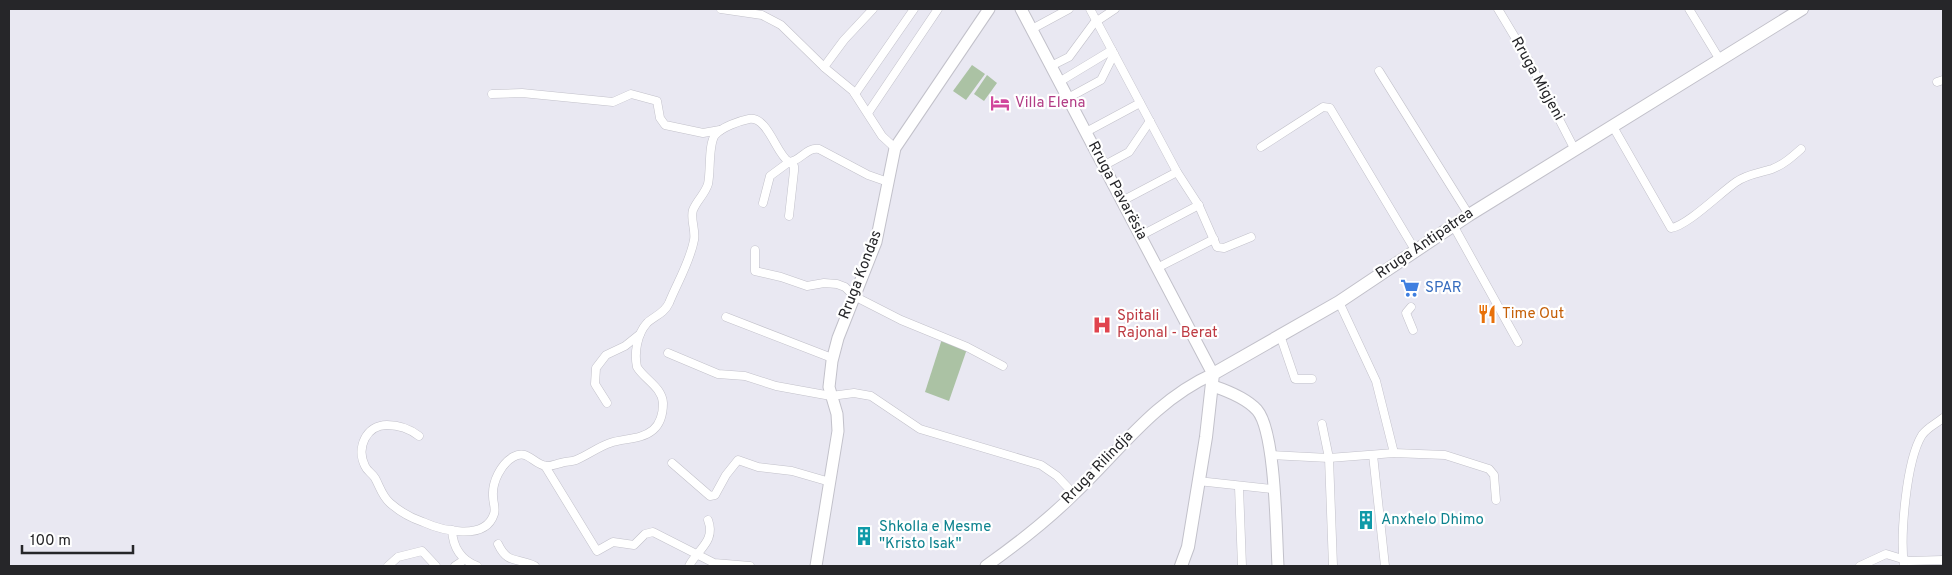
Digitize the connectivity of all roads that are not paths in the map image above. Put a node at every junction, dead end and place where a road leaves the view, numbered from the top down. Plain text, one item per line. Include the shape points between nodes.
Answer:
1 (721, 9) edge
2 (873, 9) edge
3 (914, 9) edge
4 (938, 9) edge
5 (989, 9) edge
6 (1021, 9) edge
7 (1070, 9) edge
8 (1090, 9) edge
9 (1115, 9) edge
10 (1498, 9) edge
11 (1689, 9) edge
12 (1802, 9) edge
13 (1097, 21) junction
14 (1032, 29) junction
15 (1113, 52) junction
16 (1720, 60) junction
17 (1051, 66) junction
18 (824, 67) junction
19 (1379, 70) dead end
20 (1059, 82) junction
21 (492, 94) dead end
22 (855, 94) junction
23 (1068, 98) junction
24 (1140, 103) junction
25 (868, 113) junction
26 (1150, 121) junction
27 (1612, 125) junction
28 (722, 130) junction
29 (1086, 132) junction
30 (1261, 147) dead end
31 (895, 148) junction
32 (1801, 149) dead end
33 (1575, 150) junction
34 (789, 162) junction
35 (1103, 166) junction
36 (1177, 172) junction
37 (888, 182) junction
38 (1122, 201) junction
39 (763, 203) dead end
40 (1198, 205) junction
41 (1469, 215) junction
42 (789, 216) dead end
43 (1453, 225) junction
44 (1140, 236) junction
45 (1251, 237) dead end
46 (1214, 239) junction
47 (755, 250) dead end
48 (1415, 250) junction
49 (1157, 268) junction
50 (854, 296) junction
51 (1338, 302) junction
52 (1411, 308) dead end
53 (726, 317) dead end
54 (1413, 330) dead end
55 (640, 334) junction
56 (1280, 335) junction
57 (1518, 342) dead end
58 (668, 353) dead end
59 (832, 358) junction
60 (1003, 366) dead end
61 (1312, 379) dead end
62 (1213, 380) junction
63 (831, 396) junction
64 (607, 403) dead end
65 (1943, 418) edge
66 (1322, 424) dead end
67 (419, 436) dead end
68 (1394, 453) junction
69 (1373, 455) junction
70 (1270, 456) junction
71 (1329, 458) junction
72 (672, 463) dead end
73 (546, 466) junction
74 (1198, 481) junction
75 (830, 482) junction
76 (1239, 487) junction
77 (1272, 489) junction
78 (1074, 494) junction
79 (1496, 500) dead end
80 (708, 520) dead end
81 (452, 530) junction
82 (498, 544) dead end
83 (698, 554) junction
84 (464, 560) junction
85 (1943, 560) edge
86 (1904, 563) edge
87 (388, 566) edge
88 (436, 566) edge
89 (455, 566) edge
90 (477, 566) edge
91 (535, 566) edge
92 (689, 566) edge
93 (750, 566) edge
94 (816, 566) edge
95 (986, 566) edge
96 (1181, 566) edge
97 (1242, 566) edge
98 (1278, 566) edge
99 (1333, 566) edge
100 (1385, 566) edge
101 (1860, 566) edge

1 - 18 street via 774,20
2 - 18 street
3 - 22 street
4 - 25 street
5 - 31 street, Rruga Kondas
6 - 14 street, Rruga Pavarësia
7 - 14 street
8 - 13 street
9 - 13 street
10 - 33 street, Rruga Migjeni
11 - 16 street
12 - 16 main road, Rruga Antipatrea
13 - 15 street
13 - 17 street via 1069,56
14 - 17 street, Rruga Pavarësia
15 - 20 street
15 - 23 street via 1101,80
15 - 24 street
16 - 27 main road, Rruga Antipatrea
17 - 20 street, Rruga Pavarësia
18 - 22 street
19 - 41 street
20 - 23 street, Rruga Pavarësia
21 - 28 street via 522,93 613,102 626,94 637,95 657,101 661,120 670,127 703,133
22 - 25 street
23 - 29 street, Rruga Pavarësia
24 - 26 street
24 - 29 street
25 - 31 street via 882,136
26 - 35 street via 1129,152
26 - 36 street
27 - 32 street via 1671,228 1685,224 1738,180 1772,169
27 - 33 main road, Rruga Antipatrea
28 - 34 street via 755,119 768,130
28 - 55 street via 712,142 708,183 693,210 694,240 688,262 665,309 647,323
29 - 35 street, Rruga Pavarësia
30 - 48 street via 1322,107 1330,108
31 - 37 street, Rruga Kondas
33 - 41 main road, Rruga Antipatrea
34 - 37 street via 810,150 819,149
34 - 39 street via 770,176
34 - 42 street via 794,171
35 - 38 street, Rruga Pavarësia
36 - 38 street
36 - 40 street
37 - 50 street, Rruga Kondas via 876,242
38 - 44 street, Rruga Pavarësia
40 - 44 street
40 - 46 street
41 - 43 main road, Rruga Antipatrea
43 - 48 main road, Rruga Antipatrea
43 - 57 street
44 - 49 street, Rruga Pavarësia
45 - 46 street via 1222,249 1217,247
46 - 49 street
47 - 50 street via 755,271 807,286 837,284
48 - 51 main road, Rruga Antipatrea
49 - 62 street, Rruga Pavarësia
50 - 59 street, Rruga Kondas
50 - 60 street
51 - 56 main road, Rruga Antipatrea
51 - 68 street via 1376,381
52 - 54 street via 1406,314
53 - 59 street
55 - 64 street via 606,355 596,368 595,384
55 - 73 street via 637,366 662,399 658,425 646,435 610,443 575,461
56 - 61 street via 1295,379
56 - 62 main road, Rruga Antipatrea
58 - 63 street via 718,374 745,376 776,386
59 - 63 street, Rruga Kondas
62 - 70 street via 1256,410 1266,430
62 - 74 main road
62 - 78 street, Rruga Rilindja via 1183,389 1154,411
63 - 75 street, Rruga Kondas via 838,423
63 - 78 street via 854,393 871,396 926,431 1041,465
65 - 86 street via 1924,433 1912,461 1903,535
66 - 71 street
67 - 81 street via 392,425 371,430 363,440 366,468 383,495 401,512
68 - 69 street
68 - 79 street via 1445,455 1489,470 1494,475
69 - 71 street
69 - 100 street
70 - 71 street
70 - 77 street
71 - 99 street
72 - 75 street via 710,496 716,495 726,474 738,460
73 - 81 street via 527,455 513,457 495,480 492,518 476,530
73 - 83 street via 597,551 613,542 634,545 649,532
74 - 76 street
74 - 96 main road via 1188,546
75 - 94 street, Rruga Kondas
76 - 77 street
76 - 97 street
77 - 98 street
78 - 95 street, Rruga Rilindja
80 - 83 street via 711,533
81 - 84 street via 454,545
82 - 91 street via 509,559
83 - 92 street
83 - 93 street via 714,563
84 - 89 street
84 - 90 street
85 - 86 street
86 - 101 street via 1886,554
87 - 88 street via 398,557 422,551

